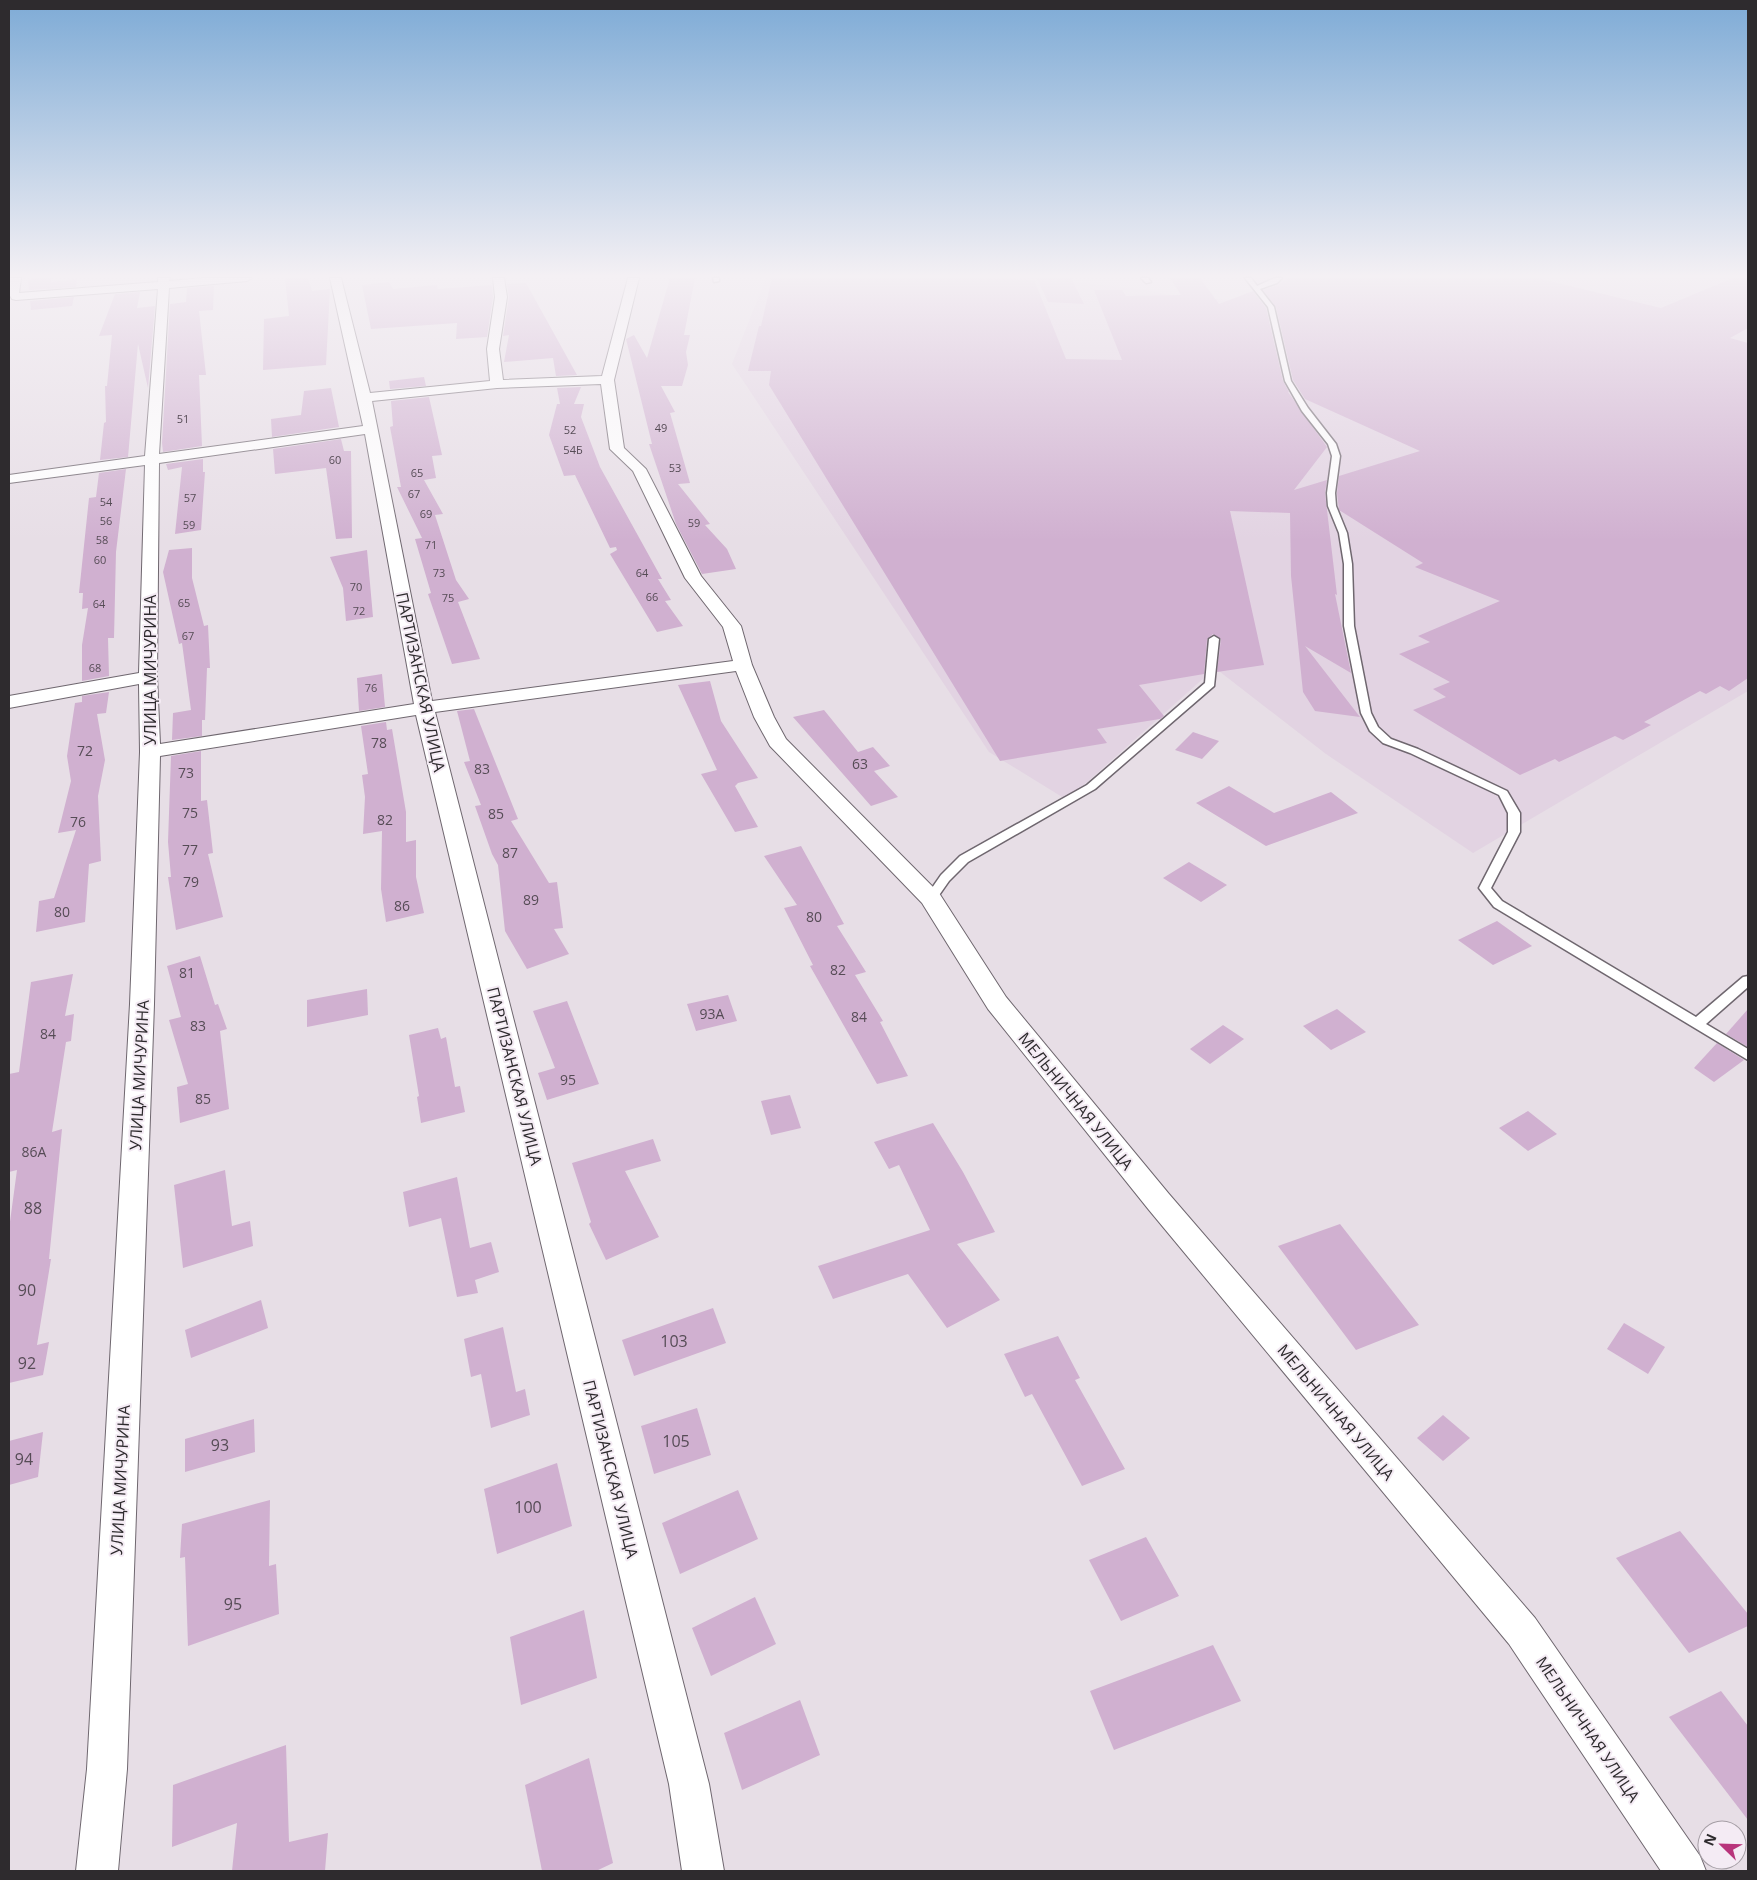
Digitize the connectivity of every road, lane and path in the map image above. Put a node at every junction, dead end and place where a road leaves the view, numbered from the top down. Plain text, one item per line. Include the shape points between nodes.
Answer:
1 (158, 366) edge
2 (357, 366) edge
3 (495, 366) edge
4 (611, 366) edge
5 (1284, 366) edge
6 (607, 380) junction
7 (497, 384) junction
8 (365, 398) junction
9 (371, 429) junction
10 (152, 458) junction
11 (9, 479) edge
12 (1214, 639) dead end
13 (742, 666) junction
14 (148, 677) junction
15 (9, 702) edge
16 (424, 708) junction
17 (150, 752) junction
18 (931, 898) junction
19 (1748, 980) edge
20 (1697, 1024) junction
21 (1748, 1055) edge
22 (97, 1871) edge
23 (703, 1871) edge
24 (1685, 1871) edge

1 - 10 street, УЛИЦА МИЧУРИНА
2 - 8 street, ПАРТИЗАНСКАЯ УЛИЦА
3 - 7 street
4 - 6 street, МЕЛЬНИЧНАЯ УЛИЦА
5 - 20 lane via 1288,381 1332,444 1336,456 1332,506 1343,533 1348,564 1349,626 1366,713 1374,729 1387,741 1503,793 1514,813 1514,832 1485,888 1498,904
6 - 7 street
6 - 13 street, МЕЛЬНИЧНАЯ УЛИЦА via 617,449 639,468 693,578 732,626
7 - 8 street
8 - 9 street, ПАРТИЗАНСКАЯ УЛИЦА
9 - 10 street
9 - 16 street, ПАРТИЗАНСКАЯ УЛИЦА
10 - 11 street
10 - 14 street, УЛИЦА МИЧУРИНА
12 - 18 lane via 1210,684 1090,787 964,859
13 - 16 street
13 - 18 street, МЕЛЬНИЧНАЯ УЛИЦА via 777,742
14 - 15 street
14 - 17 street, УЛИЦА МИЧУРИНА
16 - 17 street
16 - 23 street, ПАРТИЗАНСКАЯ УЛИЦА via 689,1784
17 - 22 street, УЛИЦА МИЧУРИНА via 142,1004 108,1759
18 - 24 street, МЕЛЬНИЧНАЯ УЛИЦА via 997,1003 1159,1202 1522,1631
19 - 20 lane
20 - 21 lane

